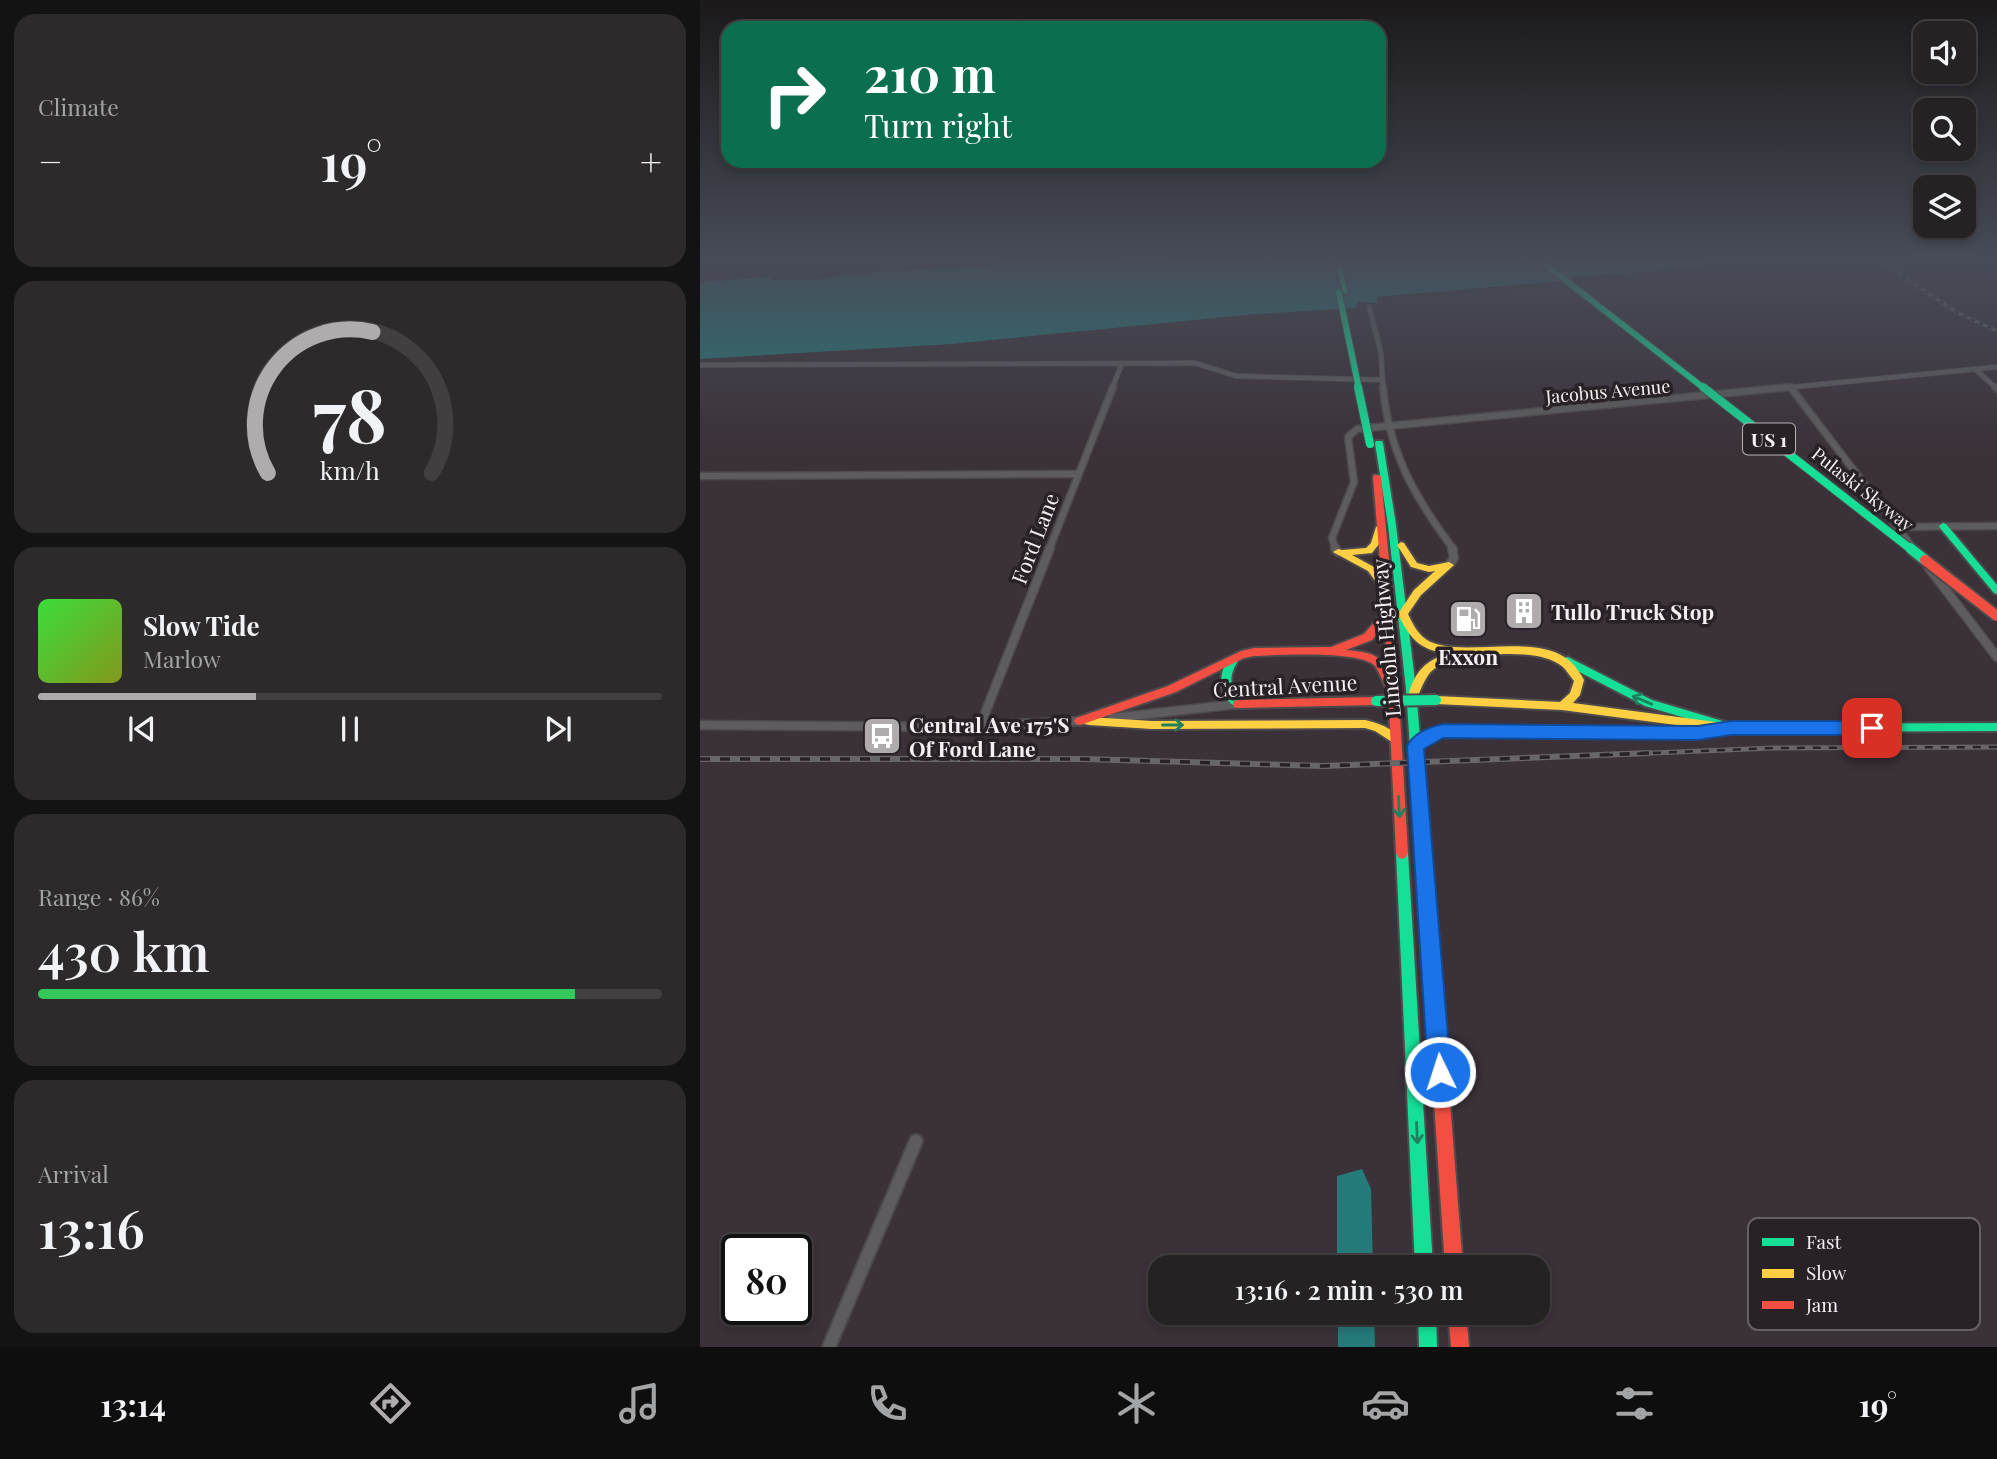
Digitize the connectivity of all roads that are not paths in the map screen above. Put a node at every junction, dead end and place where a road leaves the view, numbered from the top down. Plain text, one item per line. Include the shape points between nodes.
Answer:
1 (1347, 324) edge
2 (1350, 324) edge
3 (1373, 324) edge
4 (1622, 324) edge
5 (1629, 324) edge
6 (1122, 363) junction
7 (700, 365) edge
8 (1997, 367) edge
9 (1975, 369) junction
10 (1383, 380) junction
11 (1791, 388) junction
12 (1997, 389) edge
13 (1390, 426) junction
14 (1374, 444) junction
15 (1077, 474) junction
16 (700, 476) edge
17 (1388, 523) junction
18 (1943, 526) junction
19 (1997, 526) edge
20 (1897, 527) junction
21 (1338, 552) junction
22 (1449, 565) junction
23 (1387, 591) junction
24 (1997, 591) edge
25 (1997, 608) edge
26 (1389, 612) junction
27 (1403, 614) junction
28 (1997, 616) edge
29 (1330, 651) junction
30 (1474, 653) junction
31 (1997, 657) edge
32 (1234, 660) junction
33 (1566, 660) junction
34 (1393, 691) junction
35 (1238, 704) junction
36 (1562, 705) junction
37 (1410, 712) junction
38 (1080, 721) junction
39 (700, 725) edge
40 (981, 726) junction
41 (1997, 727) edge
42 (1731, 728) junction
43 (1395, 739) junction
44 (1415, 746) junction
45 (916, 1141) dead end
46 (1423, 1255) edge
47 (1453, 1255) edge
48 (1427, 1325) edge
49 (1458, 1325) edge
50 (830, 1347) edge
51 (1428, 1347) edge
52 (1460, 1347) edge

1 - 14 main road, Lincoln Highway, bridge
2 - 14 main road, Lincoln Highway
3 - 10 street
4 - 28 main road, Pulaski Skyway / US 1, bridge
5 - 25 main road, Pulaski Skyway / US 1, bridge
6 - 7 street
6 - 10 street via 1199,363 1236,376
6 - 15 street, Ford Lane
8 - 9 street, Jacobus Avenue
9 - 11 street, Jacobus Avenue
9 - 12 street
10 - 13 street
11 - 13 street, Jacobus Avenue
11 - 20 street
13 - 21 street, Jacobus Avenue via 1359,428 1349,435 1354,482 1332,538
13 - 22 street via 1395,452 1418,499 1454,550
14 - 17 main road, Lincoln Highway
15 - 16 street
15 - 40 street, Ford Lane
17 - 21 main road via 1369,551
17 - 22 main road via 1413,565 1429,569
17 - 23 main road, Lincoln Highway
17 - 27 main road, Lincoln Highway
18 - 19 street
18 - 20 street
18 - 24 main road
20 - 31 street
21 - 23 main road via 1371,569
22 - 27 main road via 1419,586
23 - 26 main road, Lincoln Highway
26 - 29 main road via 1365,640
26 - 34 main road, Lincoln Highway
27 - 30 main road via 1427,645
27 - 37 main road, Lincoln Highway
29 - 32 main road via 1254,652
29 - 34 main road via 1372,658
30 - 33 main road via 1541,653
30 - 37 main road via 1441,659 1423,669 1416,679
32 - 35 main road via 1226,670 1224,684
32 - 38 main road via 1160,694
33 - 36 main road via 1575,670 1579,686
42 -> 33 main road via 1649,703
34 - 43 main road, Lincoln Highway
35 - 36 main road, Central Avenue, bridge via 1436,700
35 - 38 street, Central Avenue
36 - 42 main road, Central Avenue
37 - 44 main road, Lincoln Highway
38 - 40 street, Central Avenue
38 -> 43 main road via 1365,724
39 - 40 street, Central Avenue
41 - 42 main road, Central Avenue
42 - 44 main road via 1698,733 1443,731
43 -> 46 main road, Lincoln Highway
44 - 47 main road, Lincoln Highway
45 - 50 street
48 - 51 main road
49 - 52 main road

